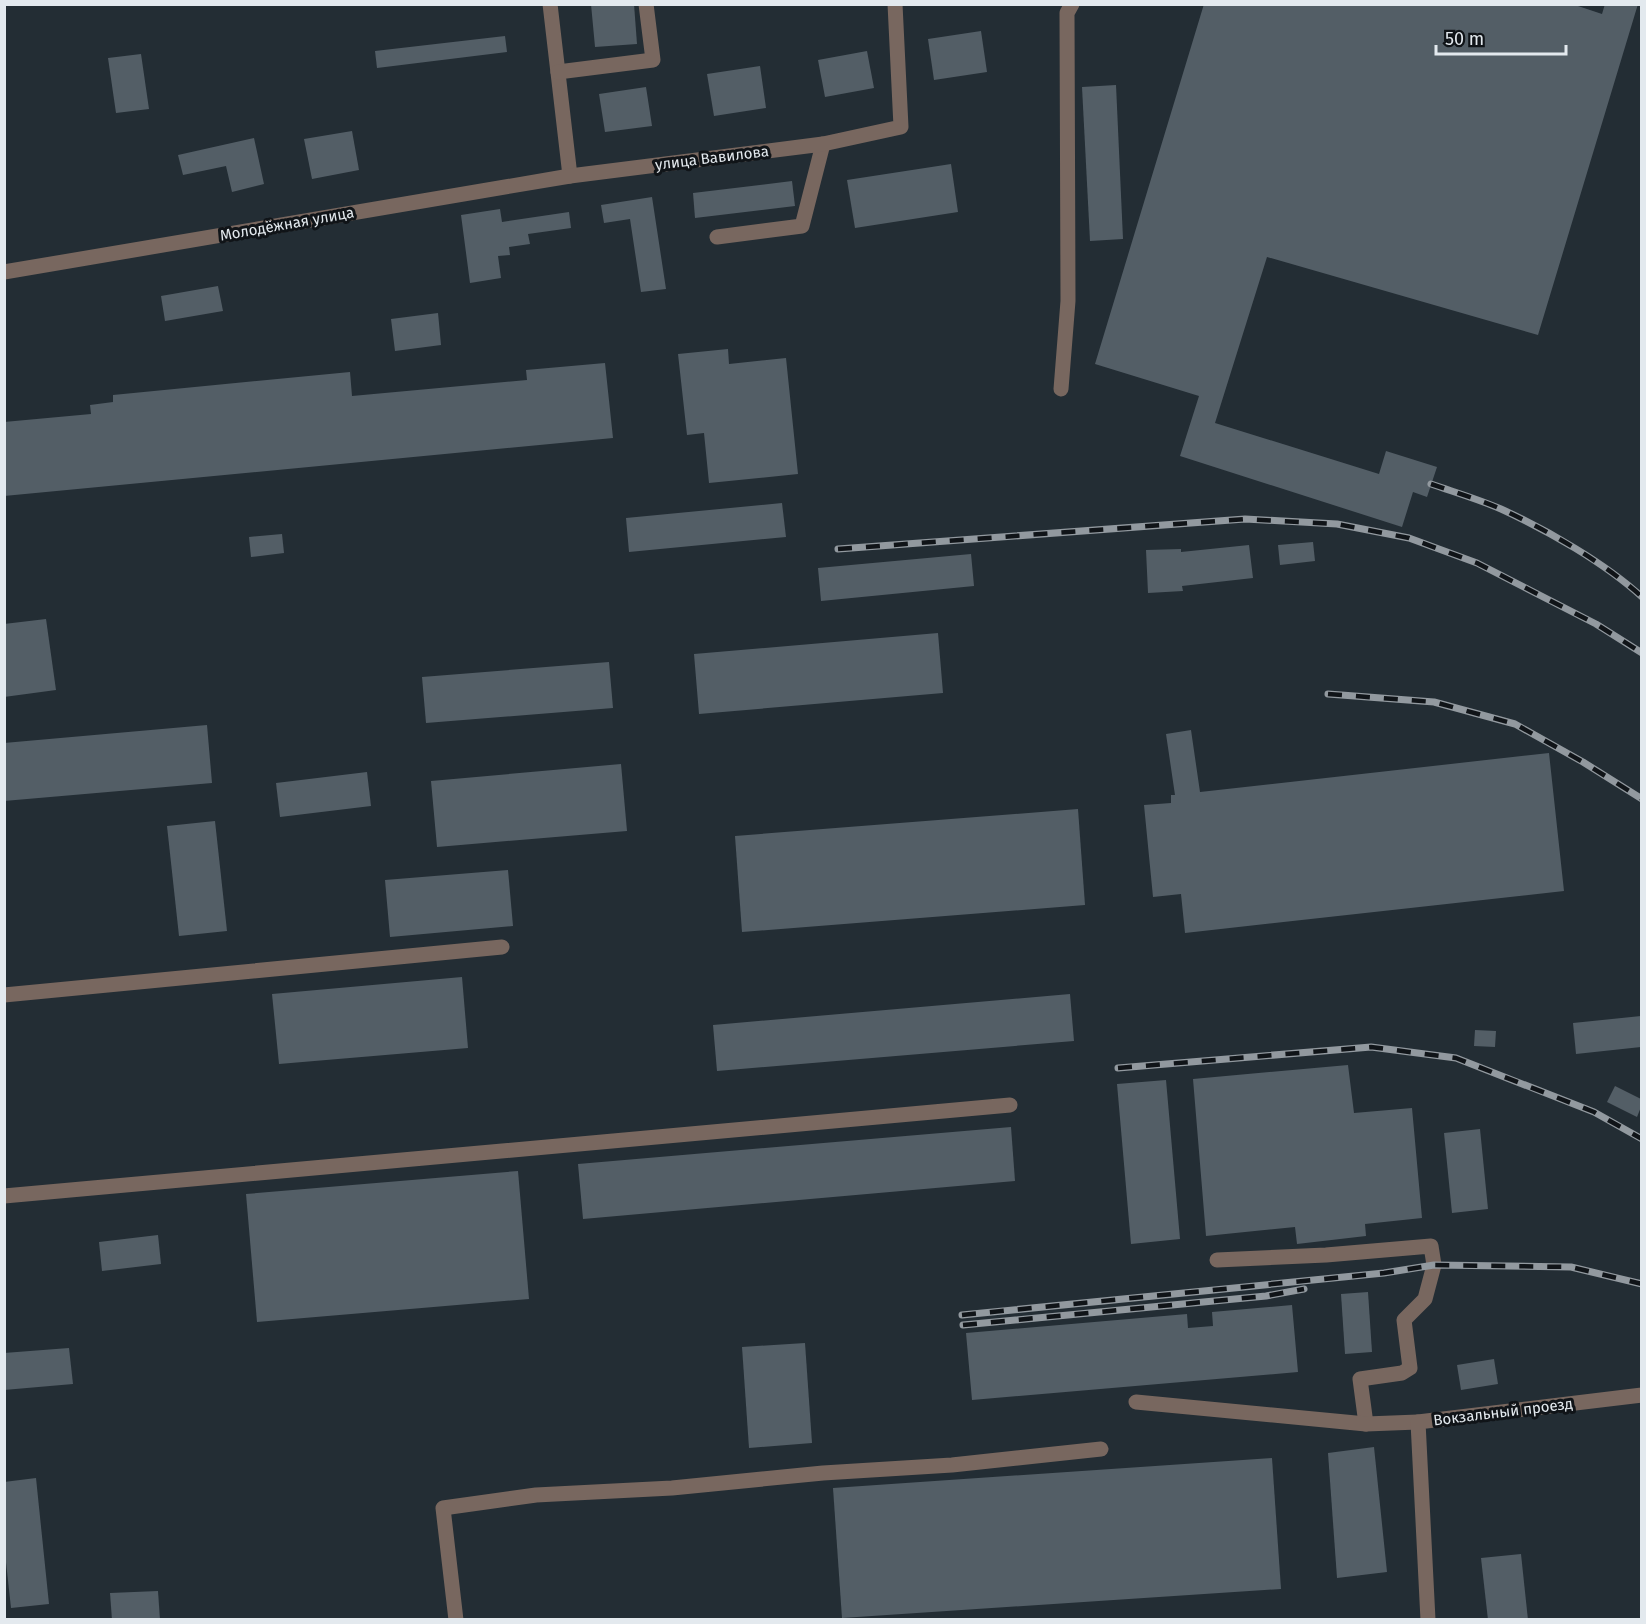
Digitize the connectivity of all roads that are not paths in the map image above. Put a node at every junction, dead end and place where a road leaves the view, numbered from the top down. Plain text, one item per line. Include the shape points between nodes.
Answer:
1 (550, 4) edge
2 (646, 4) edge
3 (895, 4) edge
4 (1072, 4) edge
5 (558, 72) junction
6 (823, 144) junction
7 (570, 176) junction
8 (717, 237) dead end
9 (4, 272) edge
10 (1061, 389) dead end
11 (502, 947) dead end
12 (4, 995) edge
13 (1010, 1105) dead end
14 (4, 1196) edge
15 (1217, 1260) dead end
16 (1641, 1395) edge
17 (1136, 1402) dead end
18 (1419, 1422) junction
19 (1366, 1424) junction
20 (1101, 1449) dead end
21 (456, 1620) edge
22 (1428, 1620) edge

1 - 5 street
2 - 5 street via 653,60
3 - 6 street, улица Вавилова via 901,128
4 - 10 street via 1066,13 1068,301
5 - 7 street
6 - 7 street, улица Вавилова
6 - 8 street via 802,226
7 - 9 street, Молодёжная улица
11 - 12 street
13 - 14 street
15 - 19 street via 1431,1246 1434,1265 1425,1299 1404,1320 1410,1368 1360,1379
16 - 18 street, Вокзальный проезд
17 - 19 street
18 - 19 street
18 - 22 street, Вокзальный проезд
20 - 21 street via 672,1488 536,1495 443,1508

